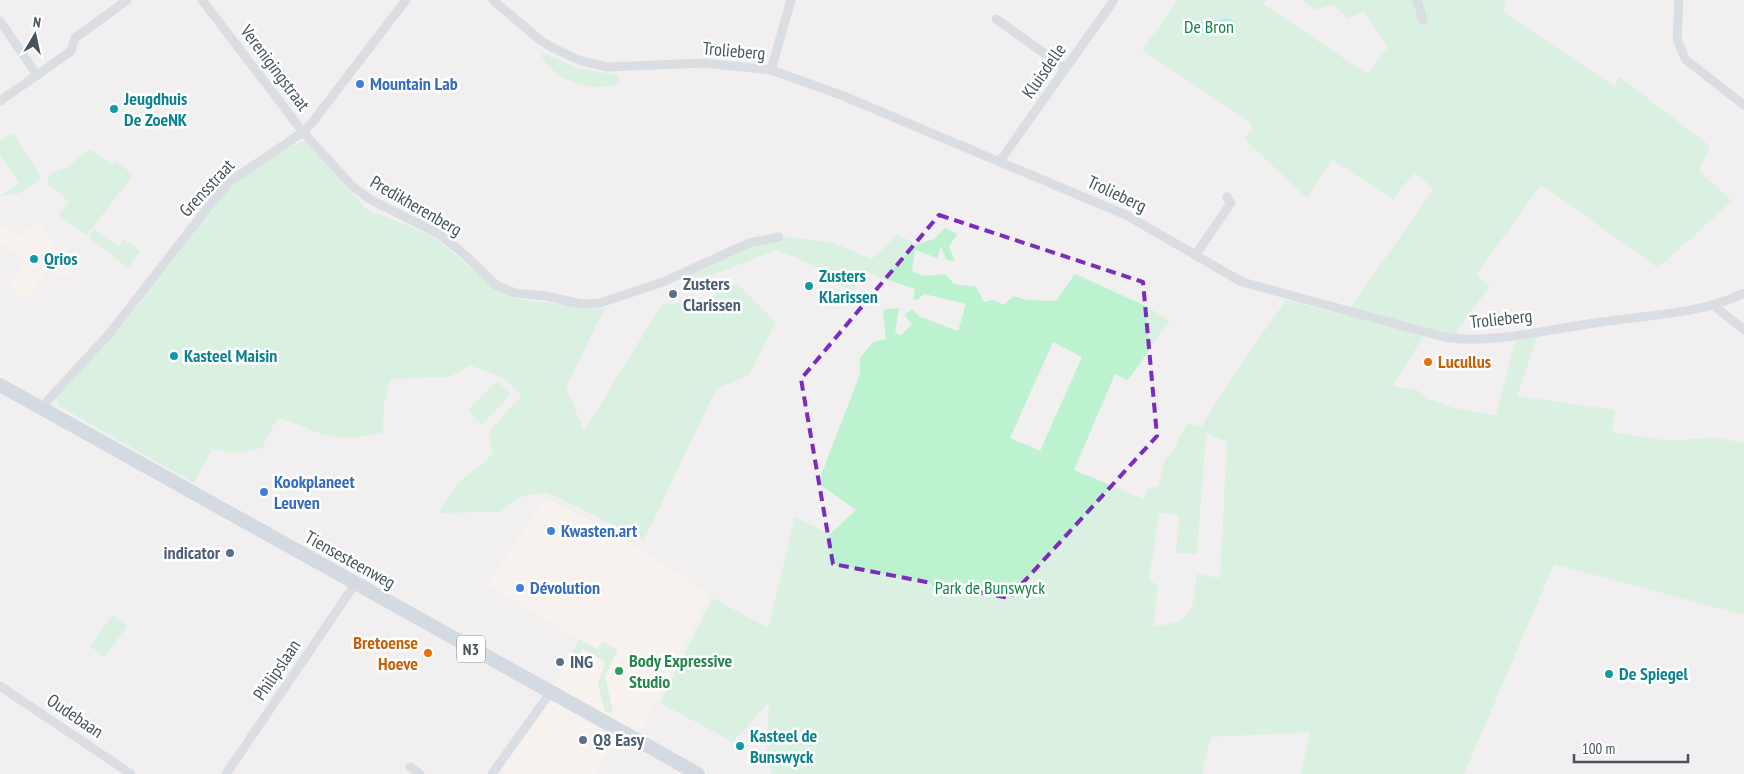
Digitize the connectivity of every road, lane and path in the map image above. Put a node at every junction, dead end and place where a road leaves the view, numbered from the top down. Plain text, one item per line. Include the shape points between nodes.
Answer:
1 (127, 0) edge
2 (202, 0) edge
3 (406, 0) edge
4 (493, 0) edge
5 (791, 0) edge
6 (1114, 0) edge
7 (1416, 0) edge
8 (1679, 0) edge
9 (996, 19) dead end
10 (1423, 20) dead end
11 (0, 21) edge
12 (1066, 68) junction
13 (771, 70) junction
14 (37, 75) junction
15 (0, 101) edge
16 (1744, 105) edge
17 (303, 132) junction
18 (1000, 161) junction
19 (1227, 197) dead end
20 (779, 236) dead end
21 (1196, 254) junction
22 (1744, 293) edge
23 (1713, 305) junction
24 (1744, 330) edge
25 (0, 385) edge
26 (42, 410) junction
27 (355, 584) junction
28 (0, 686) edge
29 (550, 693) junction
30 (410, 767) dead end
31 (688, 770) edge
32 (131, 774) edge
33 (226, 774) edge
34 (420, 774) edge
35 (492, 774) edge
36 (698, 774) edge

1 - 14 street via 75,38 71,51
2 - 17 street, Verenigingstraat
3 - 17 street, Grensstraat
4 - 13 street, Trolieberg via 540,40 581,61 608,67 704,63
5 - 13 street
6 - 12 street, Kluisdelle
7 - 10 street
8 - 16 street via 1678,40 1686,60
9 - 12 street
11 - 14 street
12 - 18 street, Kluisdelle
13 - 18 street, Trolieberg via 841,95
14 - 15 street
17 - 20 street, Predikherenberg via 352,186 370,200 439,234 496,286 515,293 581,304 600,303 662,282 749,243
17 - 26 street, Grensstraat via 232,181 110,333
18 - 21 street, Trolieberg via 1126,215
19 - 21 street via 1231,203
21 - 23 street, Trolieberg via 1242,282 1346,312 1456,338 1486,338
22 - 23 street, Trolieberg
23 - 24 street
25 - 26 main road, Tiensesteenweg / N3
26 - 27 main road, Tiensesteenweg / N3
27 - 29 main road, Tiensesteenweg / N3
27 - 33 street, Philipslaan
28 - 32 street, Oudebaan
29 - 31 main road, Tiensesteenweg / N3
29 - 35 street
30 - 34 street
31 - 36 main road, Tiensesteenweg / N3

